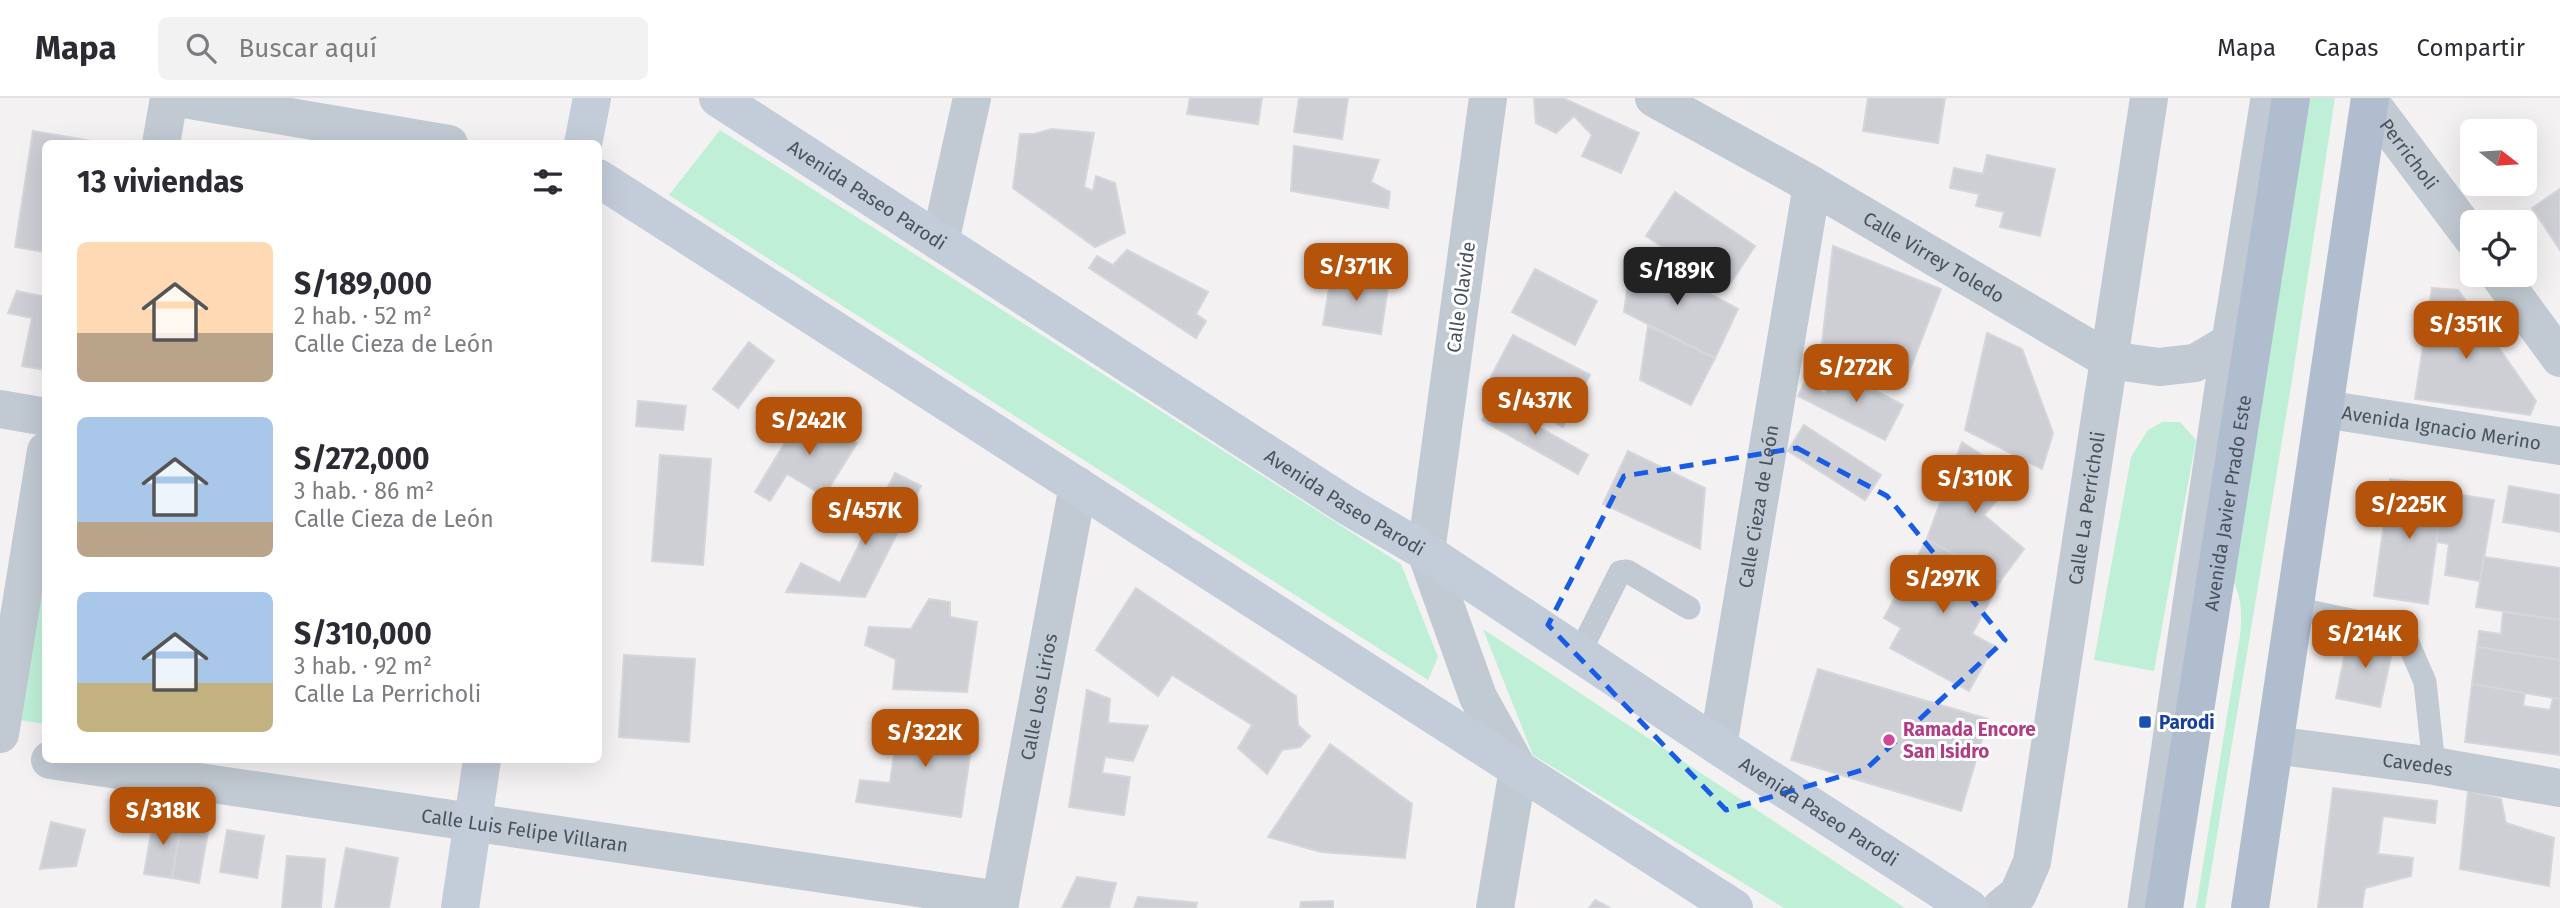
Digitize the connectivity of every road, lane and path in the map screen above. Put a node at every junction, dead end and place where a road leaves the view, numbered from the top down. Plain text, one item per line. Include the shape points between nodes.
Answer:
1 (169, 98) edge
2 (178, 98) edge
3 (592, 98) edge
4 (718, 98) edge
5 (972, 98) edge
6 (1488, 98) edge
7 (1654, 98) edge
8 (2149, 98) edge
9 (2262, 98) edge
10 (2291, 98) edge
11 (2370, 100) edge
12 (162, 140) edge
13 (425, 140) edge
14 (584, 140) edge
15 (602, 181) edge
16 (1812, 185) junction
17 (2460, 222) edge
18 (940, 242) junction
19 (2508, 287) edge
20 (2222, 347) junction
21 (2560, 358) edge
22 (2109, 360) junction
23 (0, 409) edge
24 (2324, 409) junction
25 (42, 416) edge
26 (2560, 446) edge
27 (42, 476) edge
28 (1078, 486) junction
29 (1426, 552) junction
30 (1689, 608) dead end
31 (2294, 608) junction
32 (1579, 653) junction
33 (0, 734) edge
34 (2274, 745) junction
35 (1718, 746) junction
36 (0, 752) edge
37 (42, 758) edge
38 (74, 763) edge
39 (482, 763) edge
40 (2434, 766) junction
41 (1518, 769) junction
42 (2560, 788) edge
43 (472, 822) junction
44 (999, 904) edge
45 (460, 908) edge
46 (1495, 908) edge
47 (1734, 908) edge
48 (1969, 908) edge
49 (2001, 908) edge
50 (2139, 908) edge
51 (2164, 908) edge
52 (2250, 908) edge

1 - 12 street
2 - 13 street
3 - 14 street
4 - 18 street, Avenida Paseo Parodi
5 - 18 street
6 - 29 street, Calle Olavide
7 - 16 street, Calle Virrey Toledo
8 - 22 street, Calle La Perricholi
9 - 20 lane
10 - 51 main road, Avenida Javier Prado Este
11 - 17 street, Perricholi
11 - 24 main road
15 - 28 street
16 - 22 street, Calle Virrey Toledo
16 - 35 street, Calle Cieza de León
18 - 29 street, Avenida Paseo Parodi
19 - 21 street
20 - 22 street, Calle Virrey Toledo via 2195,363 2159,367
20 - 50 lane
22 - 49 street, Calle La Perricholi via 2032,862 2018,894
23 - 25 street
24 - 26 street, Avenida Ignacio Merino
24 - 31 main road
27 - 33 street
28 - 41 street
28 - 44 street, Calle Los Lirios
29 - 32 street, Avenida Paseo Parodi
29 - 41 street, Calle Olavide via 1478,697
30 - 32 lane via 1627,571 1620,572
31 - 34 main road
31 - 40 lane via 2403,631 2425,682
32 - 35 street, Avenida Paseo Parodi
34 - 40 street, Cavedes
34 - 52 main road
35 - 48 street, Avenida Paseo Parodi
36 - 37 street, Calle Luis Felipe Villaran
38 - 43 street, Calle Luis Felipe Villaran
39 - 43 street
40 - 42 street, Cavedes
41 - 46 street
41 - 47 street
43 - 44 street, Calle Luis Felipe Villaran
43 - 45 street

